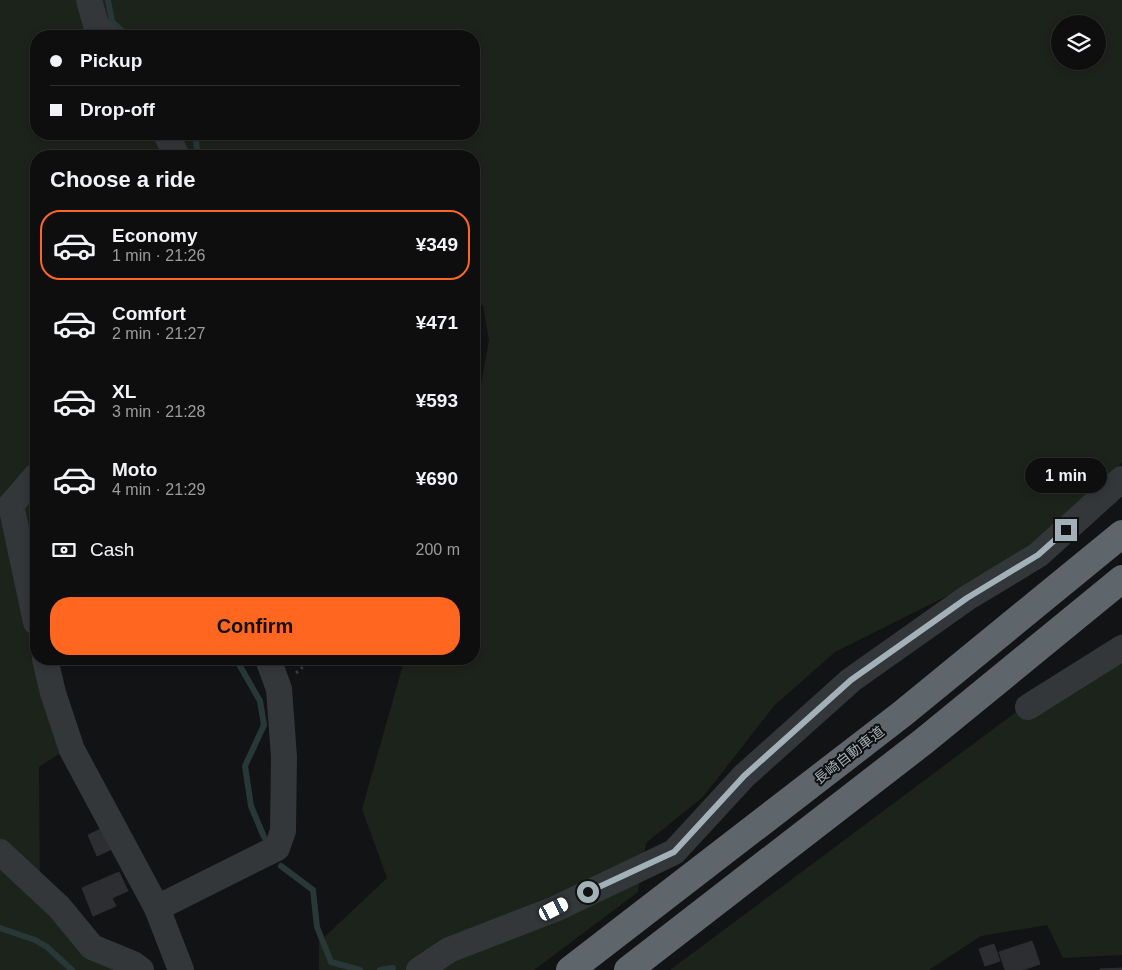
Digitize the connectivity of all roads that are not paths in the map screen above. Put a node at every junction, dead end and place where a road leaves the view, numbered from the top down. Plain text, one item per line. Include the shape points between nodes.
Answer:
1 (89, 0) edge
2 (101, 30) edge
3 (1122, 479) edge
4 (30, 481) edge
5 (5, 502) edge
6 (1122, 534) edge
7 (1122, 578) edge
8 (30, 599) edge
9 (1122, 648) edge
10 (46, 665) edge
11 (270, 665) edge
12 (1028, 706) dead end
13 (0, 852) edge
14 (157, 908) junction
15 (141, 970) edge
16 (181, 970) edge
17 (419, 970) edge
18 (570, 970) edge
19 (628, 970) edge

1 - 2 street
3 - 17 street via 1038,555 967,598 851,680 744,776 674,852 554,909 449,950
4 - 5 street
5 - 8 street
6 - 18 highway, 長崎自動車道 via 902,714
7 - 19 highway via 924,741
9 - 12 street
10 - 14 street via 72,750
11 - 14 street via 279,689 284,757 283,831 277,848
13 - 15 street via 59,907 92,947
14 - 16 street

